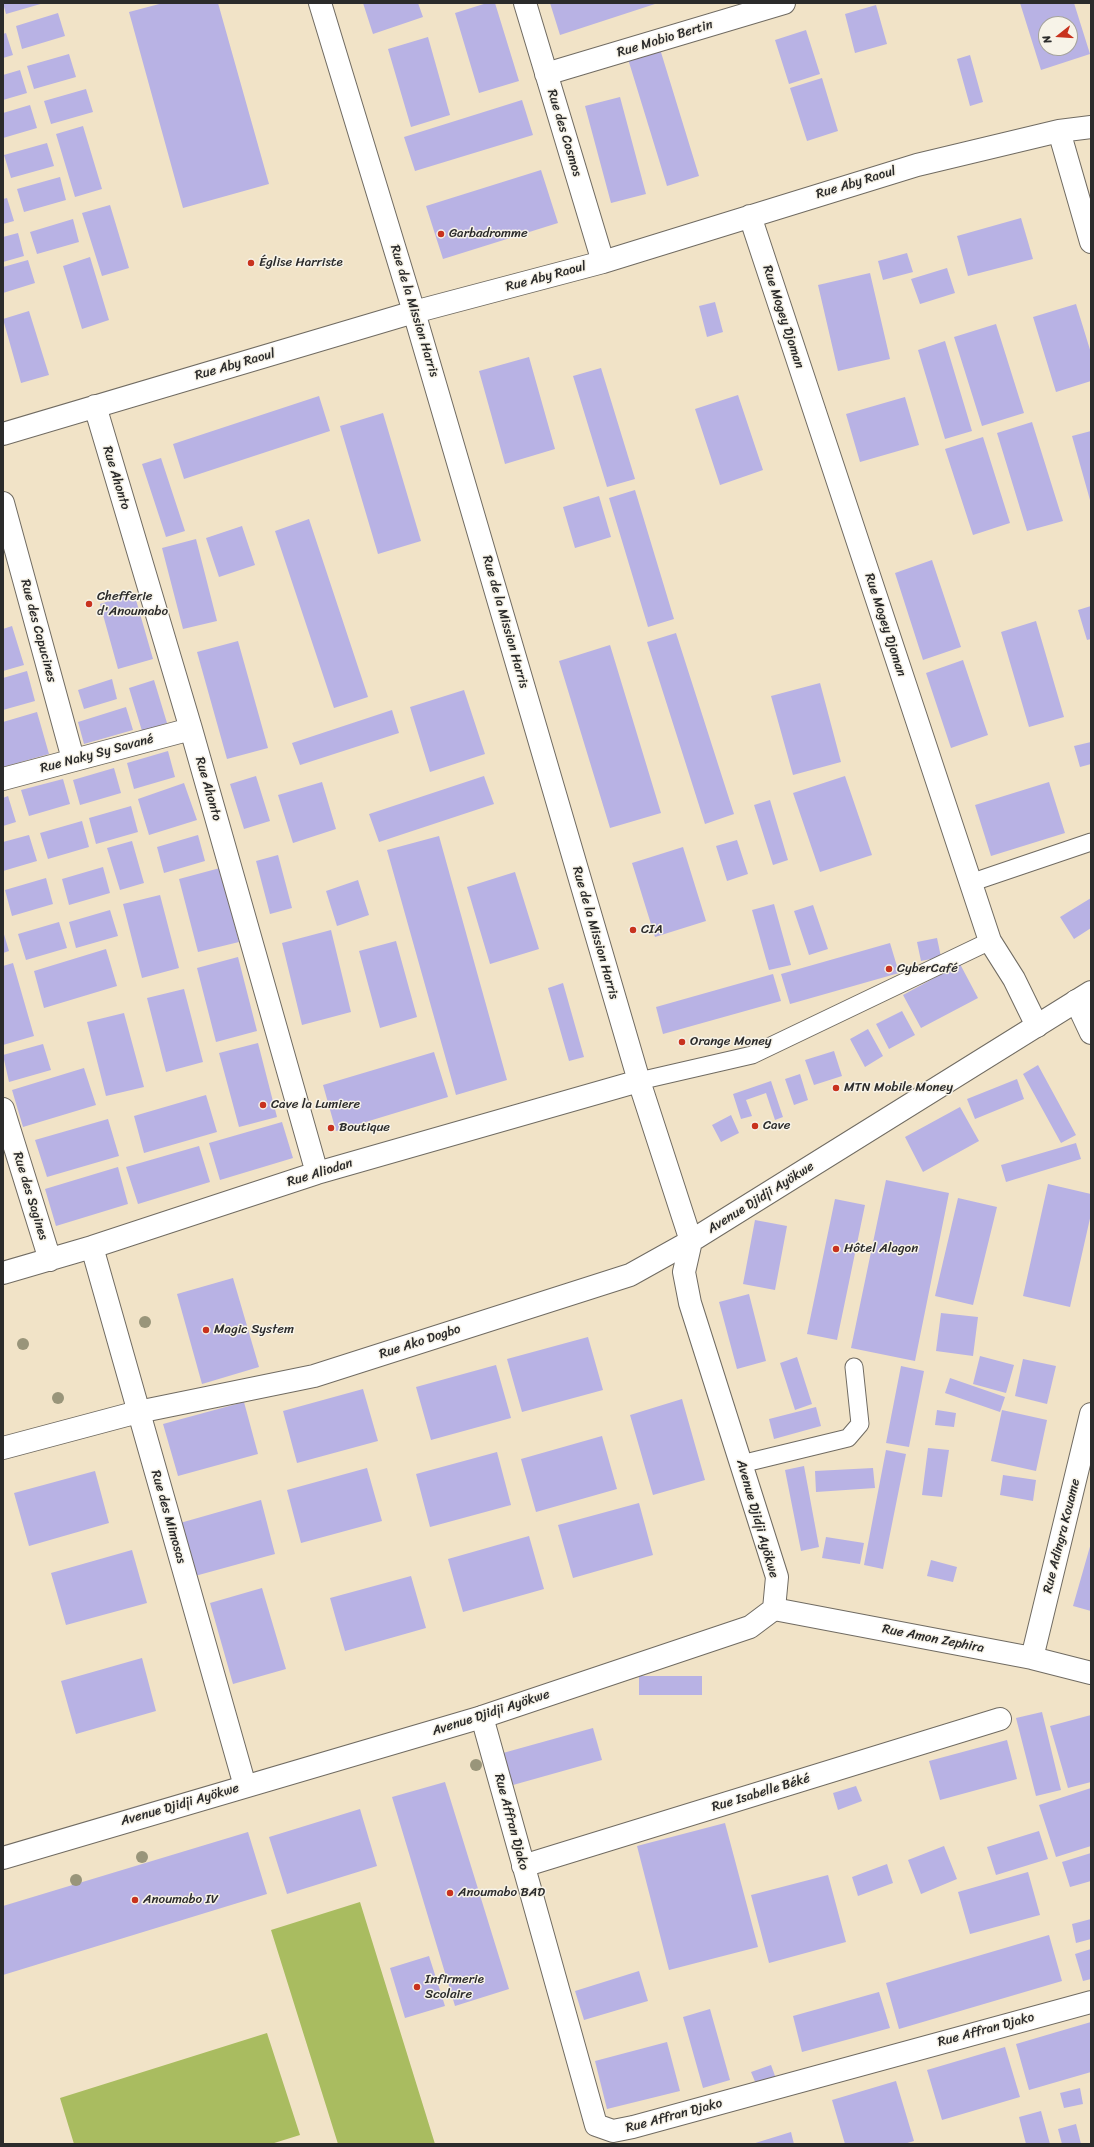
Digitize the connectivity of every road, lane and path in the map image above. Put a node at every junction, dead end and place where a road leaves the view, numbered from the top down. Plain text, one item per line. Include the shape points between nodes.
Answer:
1 (320, 3) edge
2 (525, 3) edge
3 (784, 3) edge
4 (546, 74) junction
5 (1091, 127) edge
6 (1059, 131) junction
7 (750, 216) junction
8 (1091, 242) edge
9 (603, 262) junction
10 (414, 312) junction
11 (95, 406) junction
12 (3, 434) edge
13 (3, 503) edge
14 (191, 729) junction
15 (73, 759) junction
16 (3, 779) edge
17 (1091, 842) edge
18 (970, 883) junction
19 (990, 941) junction
20 (1084, 997) edge
21 (1037, 1026) junction
22 (1091, 1033) edge
23 (639, 1081) junction
24 (3, 1109) edge
25 (317, 1173) junction
26 (691, 1241) junction
27 (92, 1247) junction
28 (50, 1260) junction
29 (3, 1273) edge
30 (854, 1367) dead end
31 (138, 1412) junction
32 (1091, 1414) edge
33 (3, 1448) edge
34 (741, 1464) junction
35 (774, 1609) junction
36 (1032, 1658) junction
37 (1091, 1673) edge
38 (482, 1718) junction
39 (1000, 1720) dead end
40 (245, 1786) junction
41 (3, 1858) edge
42 (523, 1866) junction
43 (1091, 2002) edge

1 - 10 street, Rue de la Mission Harris
2 - 4 street, Rue des Cosmos
3 - 4 street, Rue Mobio Bertin
4 - 9 street, Rue des Cosmos
5 - 6 street, Rue Aby Raoul
6 - 7 street, Rue Aby Raoul via 917,165
6 - 8 street
7 - 9 street, Rue Aby Raoul
7 - 18 street, Rue Mogey Djoman
9 - 10 street, Rue Aby Raoul
10 - 11 street, Rue Aby Raoul
10 - 23 street, Rue de la Mission Harris
11 - 12 street, Rue Aby Raoul
11 - 14 street, Rue Ahonto
13 - 15 street, Rue des Capucines
14 - 15 street, Rue Naky Sy Savané
14 - 25 street, Rue Ahonto
15 - 16 street, Rue Naky Sy Savané
17 - 18 lane
18 - 19 street, Rue Mogey Djoman
19 - 21 street, Rue Mogey Djoman via 1014,979
19 - 23 lane via 752,1055
20 - 21 street, Avenue Djidji Ayökwe
20 - 22 street
21 - 26 street, Avenue Djidji Ayökwe
23 - 25 street, Rue Aliodan
23 - 26 street, Rue de la Mission Harris
24 - 28 street, Rue des Sagines
25 - 27 street, Rue Aliodan
26 - 31 street, Rue Ako Dogbo via 630,1275 314,1376
26 - 34 street, Avenue Djidji Ayökwe via 684,1272 690,1303
27 - 28 street, Rue Aliodan
27 - 31 street, Rue des Mimosas
28 - 29 street, Rue Aliodan
30 - 34 lane via 860,1424 848,1438
31 - 33 street, Rue Ako Dogbo
31 - 40 street, Rue des Mimosas
32 - 36 street, Rue Adingra Kouame
34 - 35 street, Avenue Djidji Ayökwe via 776,1577
35 - 36 street, Rue Amon Zephira
35 - 38 street, Avenue Djidji Ayökwe via 750,1627
36 - 37 street, Rue Amon Zephira
38 - 40 street, Avenue Djidji Ayökwe
38 - 42 street, Rue Affran Djako
39 - 42 street, Rue Isabelle Béké
40 - 41 street, Avenue Djidji Ayökwe
42 - 43 street, Rue Affran Djako via 596,2125 613,2131

